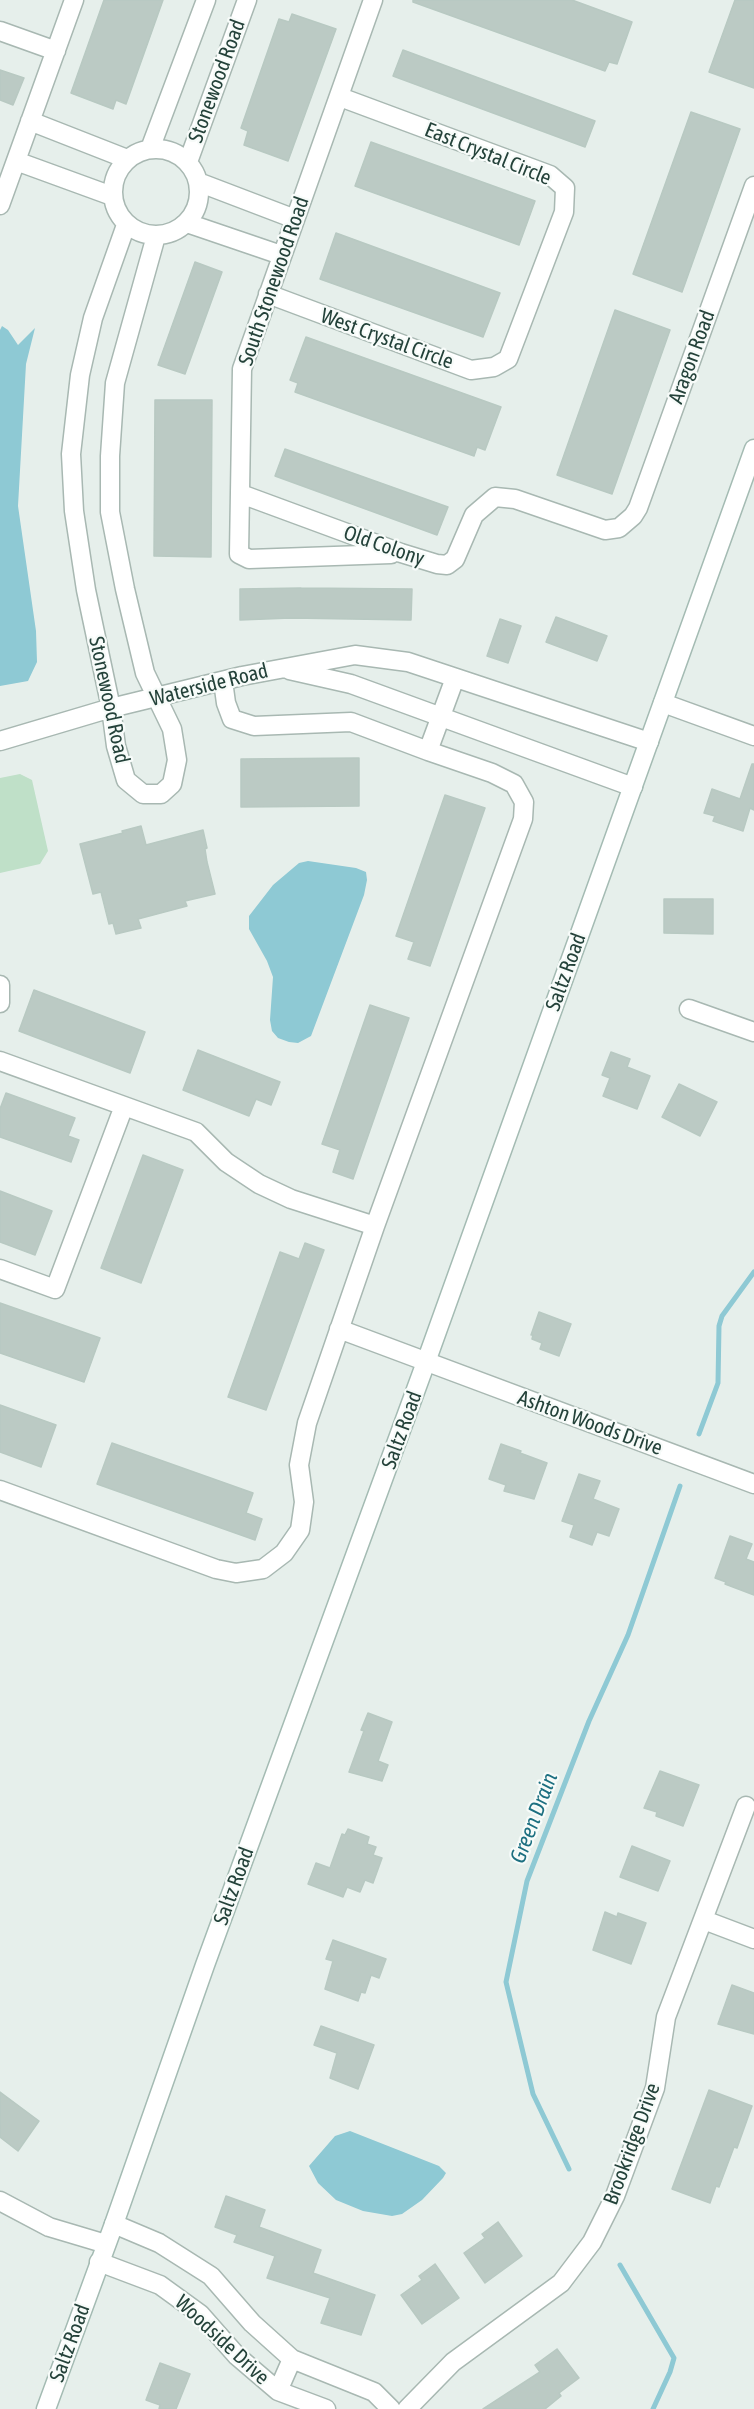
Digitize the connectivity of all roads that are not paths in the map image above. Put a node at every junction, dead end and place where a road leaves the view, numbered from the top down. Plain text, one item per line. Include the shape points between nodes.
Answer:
1 (74, 0) edge
2 (206, 0) edge
3 (247, 0) edge
4 (373, 0) edge
5 (0, 31) edge
6 (56, 51) junction
7 (340, 97) junction
8 (30, 121) junction
9 (150, 149) junction
10 (127, 159) junction
11 (16, 161) junction
12 (188, 162) junction
13 (198, 183) junction
14 (754, 186) edge
15 (112, 196) junction
16 (0, 205) edge
17 (295, 219) junction
18 (187, 223) junction
19 (126, 225) junction
20 (156, 236) junction
21 (281, 255) junction
22 (268, 294) junction
23 (508, 359) joint
24 (754, 449) edge
25 (241, 494) junction
26 (495, 497) joint
27 (401, 554) junction
28 (278, 668) junction
29 (455, 678) junction
30 (223, 681) junction
31 (157, 699) junction
32 (663, 703) junction
33 (111, 708) junction
34 (440, 717) junction
35 (754, 736) edge
36 (0, 741) edge
37 (649, 742) junction
38 (428, 751) junction
39 (633, 787) junction
40 (0, 985) edge
41 (0, 1003) edge
42 (689, 1010) dead end
43 (754, 1032) edge
44 (0, 1061) edge
45 (124, 1106) junction
46 (375, 1226) junction
47 (0, 1269) edge
48 (339, 1329) junction
49 (426, 1362) junction
50 (754, 1484) edge
51 (0, 1490) edge
52 (746, 1806) dead end
53 (704, 1920) junction
54 (754, 1939) edge
55 (0, 2202) edge
56 (114, 2224) junction
57 (106, 2244) junction
58 (99, 2262) junction
59 (292, 2358) junction
60 (278, 2391) junction
61 (46, 2409) edge
62 (326, 2409) edge
63 (391, 2409) edge
64 (407, 2409) edge

1 - 6 street
2 - 9 street, Stonewood Road
3 - 12 street, Stonewood Road
4 - 7 street, South Stonewood Road
5 - 6 street
6 - 8 street
7 - 17 street, South Stonewood Road
7 - 23 street, East Crystal Circle via 550,175 565,188 564,212
8 - 10 street
8 - 11 street
9 - 10 street
9 - 12 street via 170,152
10 - 15 street via 115,176
11 - 15 street
11 - 16 street
12 - 13 street
13 - 17 street
13 - 18 street via 198,204
14 - 26 street, Aragon Road via 633,516 625,525 605,530 515,498
15 - 19 street
17 - 21 street, South Stonewood Road
18 - 20 street
18 - 21 street
19 - 20 street
19 - 33 street, Stonewood Road via 93,318 80,375 71,454 74,511 86,590
20 - 31 street, Stonewood Road via 115,383 110,512 145,673
21 - 22 street, South Stonewood Road
22 - 23 street, West Crystal Circle via 471,370 494,367
22 - 25 street, South Stonewood Road via 242,369
24 - 32 street, Saltz Road
25 - 27 street, Old Colony
25 - 27 street, South Stonewood Road via 239,554 249,559
26 - 27 street, Old Colony via 474,515 455,560 447,565
28 - 29 street, Waterside Road via 355,655 408,662
28 - 30 street, Waterside Road
28 - 34 street, Waterside Road via 351,684
29 - 34 street
29 - 37 street, Waterside Road
30 - 31 street, Waterside Road
30 - 38 street via 232,719 254,726 351,722
31 - 33 street, Waterside Road
31 - 33 street, Stonewood Road via 172,729 177,760 172,784 161,794 143,794 126,780
32 - 35 street
32 - 37 street, Saltz Road
33 - 36 street, Waterside Road
34 - 38 street
34 - 39 street, Waterside Road
37 - 39 street, Saltz Road
38 - 46 street via 492,772 514,784 524,802 523,819
39 - 49 street, Saltz Road
40 - 41 street
42 - 43 street
44 - 45 street
45 - 46 street via 196,1132 226,1162 259,1184 291,1199
45 - 47 street via 55,1289
46 - 48 street
48 - 49 street, Ashton Woods Drive
48 - 51 street via 307,1423 299,1465 304,1502 300,1530 284,1553 262,1569 236,1574 216,1569
49 - 50 street, Ashton Woods Drive
49 - 56 street, Saltz Road
52 - 53 street, Brookridge Drive
53 - 54 street
53 - 64 street, Brookridge Drive via 666,2017 656,2088 615,2196 592,2242 561,2283 453,2362
55 - 57 street via 50,2226
56 - 57 street, Saltz Road
56 - 59 street, Woodside Drive via 159,2243 212,2276 252,2323
57 - 58 street, Saltz Road
58 - 60 street, Woodside Drive via 160,2285 200,2314 237,2356
58 - 61 street, Saltz Road
59 - 60 street, Woodside Drive
59 - 63 street, Woodside Drive via 374,2392
60 - 62 street, Woodside Drive

